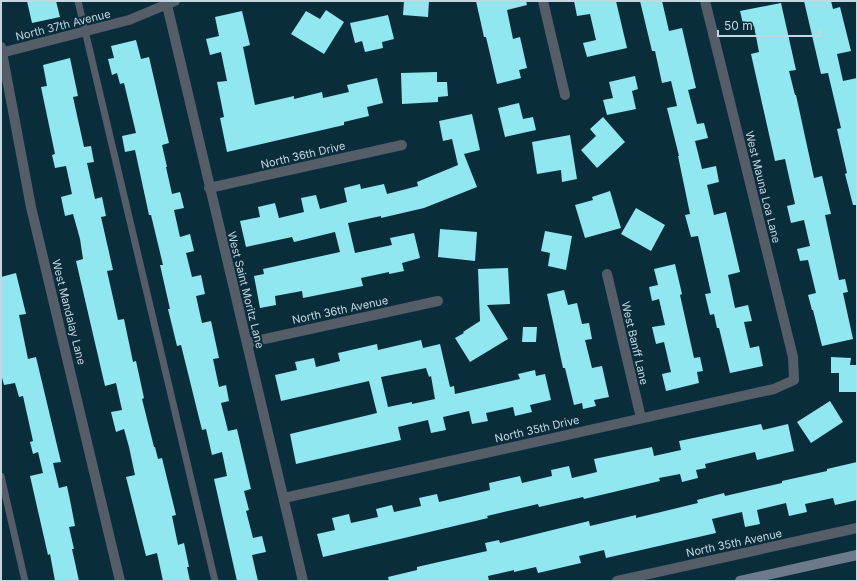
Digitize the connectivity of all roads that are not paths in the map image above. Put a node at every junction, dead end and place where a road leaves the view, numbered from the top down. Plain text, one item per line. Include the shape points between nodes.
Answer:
1 (78, 1) edge
2 (543, 1) edge
3 (705, 1) edge
4 (171, 3) edge
5 (84, 32) junction
6 (1, 51) edge
7 (566, 95) dead end
8 (402, 145) dead end
9 (210, 188) junction
10 (607, 274) dead end
11 (438, 301) dead end
12 (247, 343) junction
13 (794, 380) joint
14 (641, 418) junction
15 (1, 476) edge
16 (284, 498) junction
17 (857, 528) edge
18 (857, 555) edge
19 (646, 578) edge
20 (25, 581) edge
21 (120, 581) edge
22 (215, 581) edge
23 (303, 581) edge
24 (617, 581) edge
25 (740, 581) edge

1 - 5 lane
2 - 7 street
3 - 13 street, West Mauna Loa Lane via 792,357
4 - 5 street, North 37th Avenue via 129,20
4 - 9 street, West Saint Moritz Lane
5 - 6 street, North 37th Avenue
5 - 22 lane
6 - 21 street, West Mandalay Lane via 31,207
8 - 9 street, North 36th Drive
9 - 12 street, West Saint Moritz Lane
10 - 14 street, West Banff Lane
11 - 12 street, North 36th Avenue
12 - 16 street, West Saint Moritz Lane
13 - 14 street, North 35th Drive via 774,389
14 - 16 street, North 35th Drive
15 - 20 lane
16 - 23 street, West Saint Moritz Lane
17 - 19 street, North 35th Avenue
18 - 25 main road
19 - 24 street, North 35th Avenue

